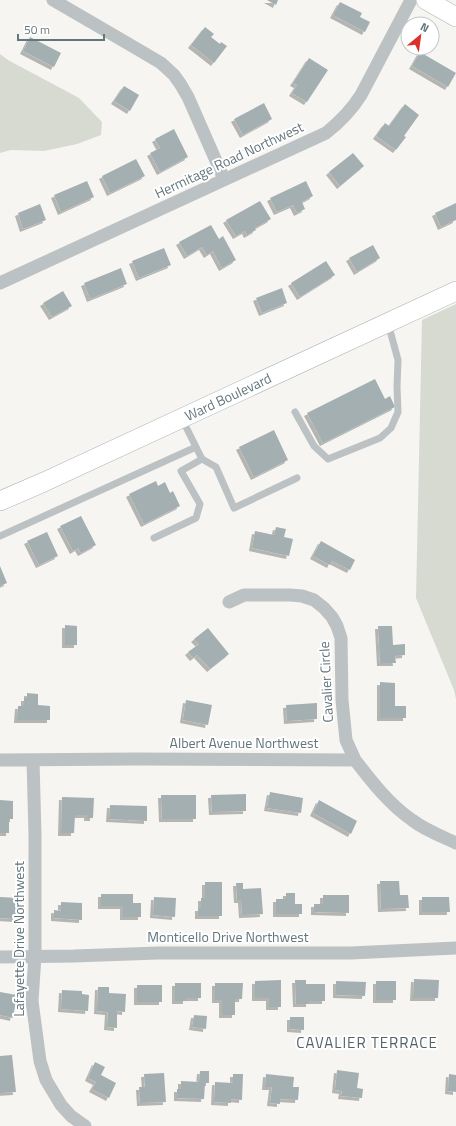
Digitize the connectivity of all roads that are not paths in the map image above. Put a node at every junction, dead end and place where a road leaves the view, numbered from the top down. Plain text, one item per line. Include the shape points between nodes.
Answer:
1 (53, 0) edge
2 (411, 0) edge
3 (426, 0) edge
4 (456, 17) edge
5 (224, 179) junction
6 (0, 283) edge
7 (456, 291) edge
8 (388, 323) junction
9 (296, 412) dead end
10 (182, 419) junction
11 (196, 447) junction
12 (202, 460) junction
13 (297, 478) dead end
14 (0, 501) edge
15 (0, 536) edge
16 (154, 538) dead end
17 (229, 602) dead end
18 (0, 760) edge
19 (33, 760) junction
20 (355, 760) junction
21 (456, 843) edge
22 (456, 948) edge
23 (35, 956) junction
24 (0, 957) edge
25 (85, 1126) edge

1 - 5 street via 161,63 174,75 188,97
2 - 5 street, Hermitage Road Northwest via 361,95 346,116 326,133
3 - 4 main road
5 - 6 street, Hermitage Road Northwest
7 - 8 main road, Ward Boulevard
8 - 9 lane via 398,360 398,412 391,428 380,438 328,459 314,446
8 - 10 main road, Ward Boulevard
10 - 11 lane
10 - 14 main road, Ward Boulevard
11 - 12 lane
11 - 15 lane
12 - 13 lane via 216,467 234,508
12 - 16 lane via 181,471 200,504 196,518
17 - 20 street, Cavalier Circle via 244,595 302,596 314,600 332,617 341,638 342,700 346,740
18 - 19 street, Albert Avenue Northwest
19 - 20 street, Albert Avenue Northwest
19 - 23 street, Lafayette Drive Northwest
20 - 21 street via 391,803 412,820
22 - 23 street, Monticello Drive Northwest via 351,953
23 - 24 street, Monticello Drive Northwest
23 - 25 street, Lafayette Drive Northwest via 32,1001 40,1061 46,1080 60,1105

